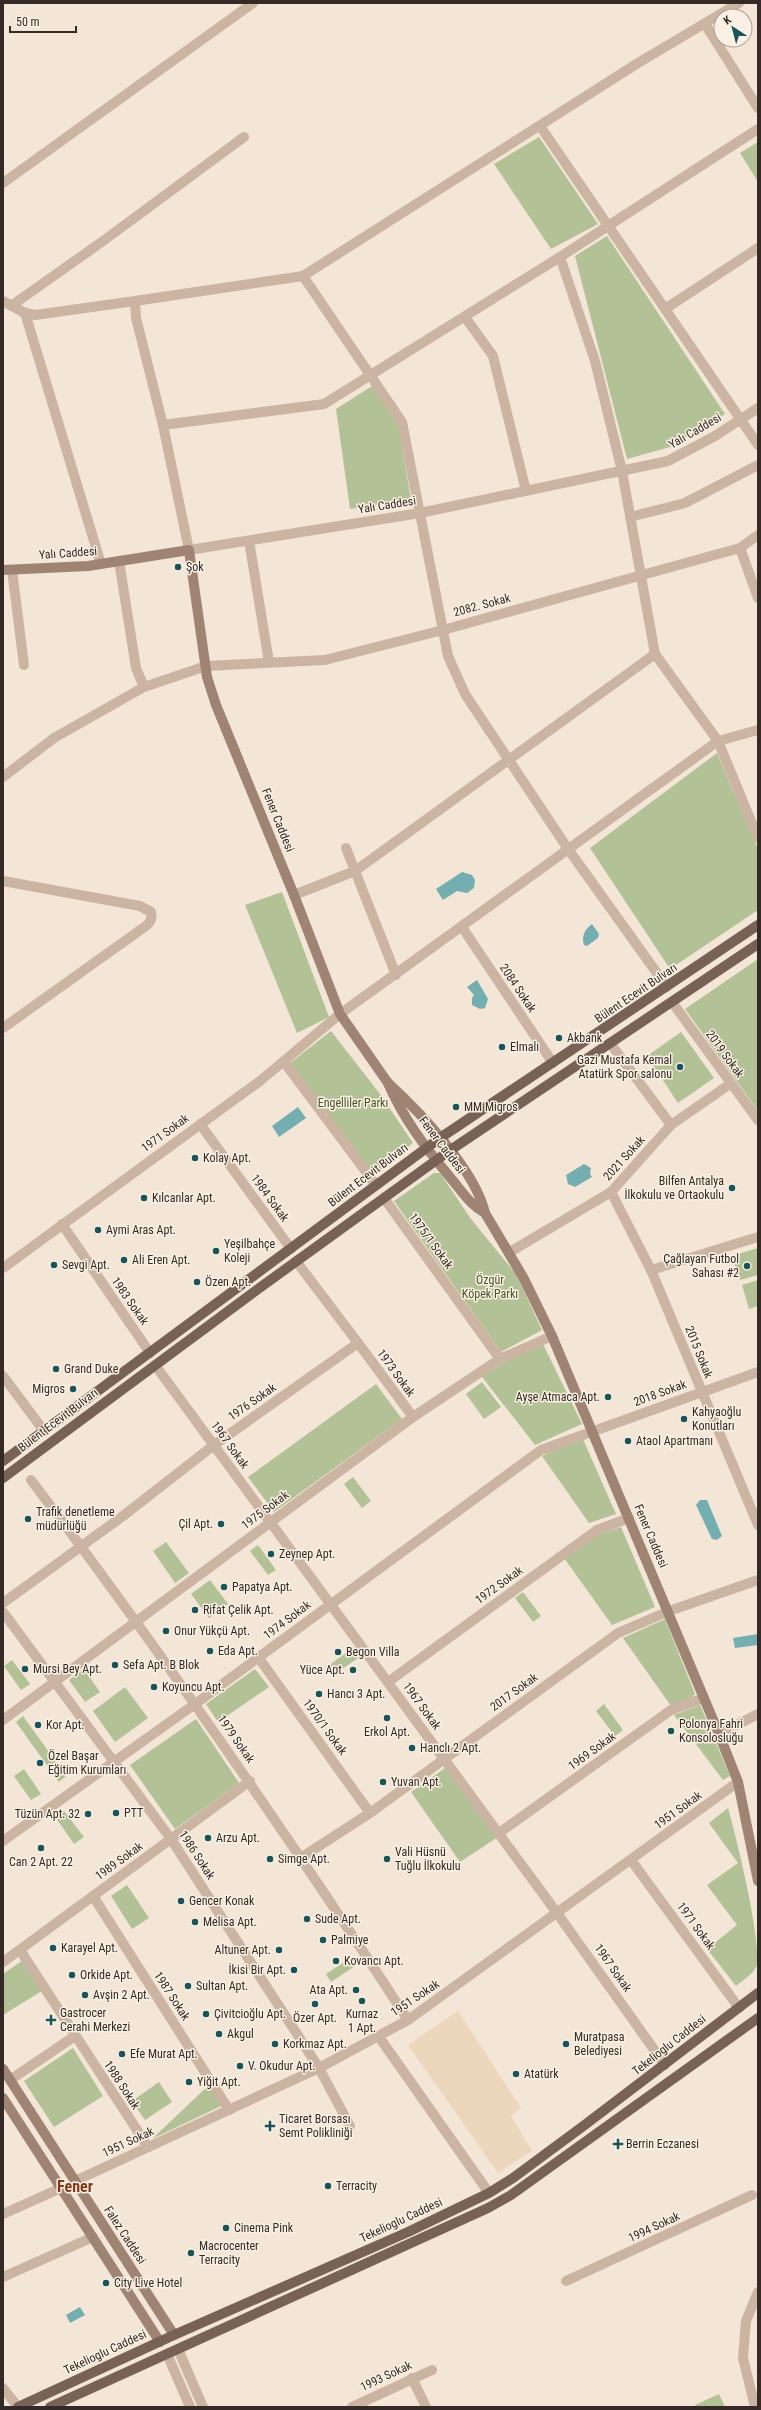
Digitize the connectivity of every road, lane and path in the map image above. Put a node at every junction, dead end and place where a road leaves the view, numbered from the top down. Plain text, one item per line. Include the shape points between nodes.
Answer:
1 (253, 3) edge
2 (739, 3) edge
3 (705, 24) junction
4 (758, 108) edge
5 (540, 126) junction
6 (758, 129) edge
7 (244, 137) dead end
8 (3, 183) edge
9 (609, 225) junction
10 (758, 248) edge
11 (560, 257) junction
12 (303, 276) junction
13 (135, 301) junction
14 (7, 304) edge
15 (665, 309) junction
16 (25, 313) junction
17 (465, 317) junction
18 (372, 374) junction
19 (758, 408) edge
20 (741, 418) junction
21 (163, 425) junction
22 (758, 444) edge
23 (758, 465) edge
24 (622, 471) junction
25 (526, 491) junction
26 (420, 513) junction
27 (630, 517) junction
28 (758, 535) edge
29 (249, 541) junction
30 (740, 548) junction
31 (189, 550) junction
32 (119, 562) junction
33 (101, 564) junction
34 (8, 570) edge
35 (642, 576) junction
36 (758, 598) edge
37 (442, 630) junction
38 (655, 654) junction
39 (269, 662) junction
40 (24, 665) dead end
41 (206, 666) junction
42 (144, 687) junction
43 (758, 730) edge
44 (718, 741) junction
45 (507, 760) junction
46 (3, 777) edge
47 (758, 838) edge
48 (346, 848) dead end
49 (568, 849) junction
50 (355, 871) junction
51 (3, 881) edge
52 (294, 895) junction
53 (758, 925) edge
54 (462, 928) junction
55 (758, 944) edge
56 (396, 975) junction
57 (667, 987) junction
58 (672, 1002) junction
59 (340, 1014) junction
60 (3, 1028) edge
61 (610, 1043) junction
62 (284, 1062) junction
63 (552, 1064) junction
64 (388, 1083) junction
65 (730, 1084) junction
66 (758, 1120) edge
67 (200, 1124) junction
68 (671, 1125) junction
69 (440, 1138) junction
70 (426, 1148) junction
71 (450, 1151) junction
72 (435, 1161) junction
73 (376, 1185) junction
74 (610, 1192) junction
75 (384, 1198) junction
76 (485, 1213) junction
77 (62, 1224) junction
78 (758, 1236) edge
79 (291, 1249) junction
80 (510, 1252) junction
81 (296, 1261) junction
82 (3, 1268) edge
83 (651, 1270) junction
84 (552, 1336) junction
85 (358, 1343) junction
86 (150, 1353) junction
87 (500, 1359) junction
88 (155, 1365) junction
89 (758, 1372) edge
90 (3, 1376) edge
91 (701, 1392) junction
92 (413, 1418) junction
93 (44, 1431) junction
94 (593, 1432) junction
95 (214, 1445) junction
96 (3, 1461) edge
97 (3, 1478) edge
98 (31, 1480) dead end
99 (629, 1518) junction
100 (270, 1522) junction
101 (758, 1525) edge
102 (81, 1546) junction
103 (758, 1580) edge
104 (3, 1603) edge
105 (330, 1604) junction
106 (669, 1611) junction
107 (3, 1612) edge
108 (136, 1623) junction
109 (258, 1657) junction
110 (55, 1682) junction
111 (388, 1682) junction
112 (704, 1698) junction
113 (195, 1704) junction
114 (758, 1714) edge
115 (3, 1720) edge
116 (719, 1734) junction
117 (444, 1758) junction
118 (114, 1762) junction
119 (250, 1781) junction
120 (738, 1782) junction
121 (370, 1813) junction
122 (499, 1834) junction
123 (171, 1839) junction
124 (3, 1841) edge
125 (302, 1858) junction
126 (631, 1860) junction
127 (758, 1880) edge
128 (93, 1896) junction
129 (558, 1913) junction
130 (20, 1950) junction
131 (3, 1962) edge
132 (758, 1993) edge
133 (739, 2008) junction
134 (758, 2018) edge
135 (408, 2020) junction
136 (75, 2036) junction
137 (379, 2037) junction
138 (665, 2065) junction
139 (319, 2068) junction
140 (3, 2069) edge
141 (10, 2080) junction
142 (3, 2098) edge
143 (229, 2110) junction
144 (350, 2126) dead end
145 (148, 2147) junction
146 (75, 2181) junction
147 (61, 2188) junction
148 (489, 2193) junction
149 (752, 2195) dead end
150 (3, 2214) edge
151 (93, 2237) junction
152 (3, 2277) edge
153 (566, 2281) dead end
154 (758, 2292) edge
155 (174, 2335) junction
156 (160, 2342) junction
157 (178, 2349) junction
158 (167, 2354) junction
159 (432, 2370) dead end
160 (412, 2378) junction
161 (3, 2388) edge
162 (18, 2407) edge
163 (50, 2407) edge
164 (190, 2407) edge
165 (204, 2407) edge
166 (352, 2407) edge
167 (426, 2407) edge
168 (755, 2407) edge

1 - 8 street
2 - 3 street
3 - 4 street
3 - 5 street
5 - 9 street
5 - 12 street
6 - 9 street
7 - 14 street via 103,242
9 - 11 street
9 - 15 street
10 - 15 street
11 - 17 street
11 - 24 street via 595,361
12 - 13 street
12 - 18 street
13 - 16 street via 54,314
13 - 21 street via 136,318
14 - 16 street
15 - 20 street
16 - 33 street
17 - 18 street
17 - 25 street via 493,356
18 - 21 street via 324,404
18 - 26 street via 402,422
19 - 20 street, Yalı Caddesi
20 - 22 street
20 - 24 street, Yalı Caddesi via 715,436 668,461
21 - 31 street
23 - 27 street via 684,503
24 - 25 street, Yalı Caddesi
24 - 27 street
25 - 26 street, Yalı Caddesi
26 - 29 street, Yalı Caddesi
26 - 37 street
27 - 35 street
28 - 30 street, 2082. Sokak
29 - 31 street, Yalı Caddesi
29 - 39 street
30 - 35 street, 2082. Sokak
30 - 36 street
31 - 32 street, Yalı Caddesi
31 - 41 street, Fener Caddesi
32 - 33 street, Yalı Caddesi
32 - 42 street via 136,668
33 - 34 street, Yalı Caddesi
34 - 40 street
35 - 37 street, 2082. Sokak
35 - 38 street
37 - 39 street, 2082. Sokak via 325,660
37 - 45 street via 448,656 465,694
38 - 44 street
38 - 45 street
39 - 41 street, 2082. Sokak
41 - 42 street, 2082. Sokak
41 - 52 street, Fener Caddesi via 216,705
42 - 46 street, 2082. Sokak via 54,738
43 - 44 street
44 - 47 street
44 - 49 street, 1971 Sokak
45 - 49 street
45 - 50 street
48 - 50 street
49 - 54 street, 1971 Sokak
49 - 57 street
50 - 52 street
50 - 56 street
51 - 60 street via 140,906 151,912 152,917 150,923
52 - 59 street, Fener Caddesi
53 - 57 main road, Bülent Ecevit Bulvarı
54 - 56 street, 1971 Sokak
54 - 63 street, 2084 Sokak
55 - 58 main road, Bülent Ecevit Bulvarı
56 - 59 street, 1971 Sokak
57 - 63 main road, Bülent Ecevit Bulvarı
58 - 61 main road, Bülent Ecevit Bulvarı
58 - 65 street, 2019 Sokak
59 - 62 street, 1971 Sokak
59 - 64 street, Fener Caddesi
61 - 68 street
61 - 71 main road, Bülent Ecevit Bulvarı
62 - 67 street, 1971 Sokak
62 - 73 street
63 - 69 main road, Bülent Ecevit Bulvarı
64 - 69 street, Fener Caddesi
64 - 70 street, Fener Caddesi via 399,1108
65 - 66 street, 2019 Sokak
65 - 68 street, 2021 Sokak
67 - 77 street, 1971 Sokak
67 - 79 street, 1984 Sokak
68 - 74 street, 2021 Sokak
69 - 70 main road, Bülent Ecevit Bulvarı
69 - 71 street, Fener Caddesi
70 - 72 street, Fener Caddesi
70 - 73 main road, Bülent Ecevit Bulvarı
71 - 72 main road, Bülent Ecevit Bulvarı
71 - 76 street, Fener Caddesi via 460,1162 483,1204
72 - 75 main road, Bülent Ecevit Bulvarı
72 - 76 street, Fener Caddesi via 471,1204
73 - 79 main road, Bülent Ecevit Bulvarı
74 - 80 street, 2021 Sokak
74 - 83 street, 2015 Sokak
75 - 81 main road, Bülent Ecevit Bulvarı
75 - 87 street, 1975/1 Sokak
76 - 80 street, Fener Caddesi
77 - 82 street, 1971 Sokak
77 - 86 street, 1983 Sokak
78 - 83 street
79 - 86 main road, Bülent Ecevit Bulvarı
80 - 84 street, Fener Caddesi
81 - 85 street
81 - 88 main road, Bülent Ecevit Bulvarı
83 - 91 street, 2015 Sokak
84 - 87 street, 1975 Sokak
84 - 94 street, Fener Caddesi
85 - 92 street, 1973 Sokak
85 - 95 street, 1976 Sokak
86 - 93 main road, Bülent Ecevit Bulvarı
87 - 92 street, 1975 Sokak
88 - 95 street, 1967 Sokak
88 - 97 main road, Bülent Ecevit Bulvarı
89 - 91 street, 2018 Sokak
90 - 93 street
91 - 94 street, 2018 Sokak
91 - 101 street, 2015 Sokak
92 - 100 street, 1975 Sokak
93 - 96 main road, Bülent Ecevit Bulvarı
94 - 99 street, Fener Caddesi
94 - 105 street, 1974 Sokak via 541,1450
95 - 100 street, 1967 Sokak
95 - 102 street, 1976 Sokak
98 - 102 street, 1979 Sokak
99 - 106 street, Fener Caddesi
99 - 111 street, 1972 Sokak via 597,1530
100 - 105 street, 1967 Sokak
100 - 108 street, 1975 Sokak
102 - 104 street, 1976 Sokak
102 - 108 street, 1979 Sokak
103 - 106 street, 2017 Sokak
105 - 109 street, 1974 Sokak
105 - 111 street, 1967 Sokak
106 - 112 street, Fener Caddesi
106 - 117 street, 2017 Sokak via 618,1633
107 - 110 street, 1986 Sokak
108 - 110 street, 1975 Sokak
108 - 113 street, 1979 Sokak
109 - 113 street, 1974 Sokak
109 - 121 street, 1970/1 Sokak
110 - 115 street, 1975 Sokak
110 - 118 street, 1986 Sokak
111 - 117 street, 1967 Sokak
112 - 116 street, Fener Caddesi
112 - 122 street, 1969 Sokak via 671,1710
113 - 118 street, 1974 Sokak
113 - 119 street, 1979 Sokak
114 - 116 street
116 - 120 street, Fener Caddesi
117 - 121 street, 2017 Sokak
117 - 122 street, 1967 Sokak
118 - 123 street, 1986 Sokak
118 - 124 street, 1974 Sokak
119 - 123 street, 1989 Sokak
119 - 125 street, 1979 Sokak
120 - 126 street, 1951 Sokak
120 - 127 street, Fener Caddesi
121 - 125 street, 2017 Sokak
122 - 129 street, 1967 Sokak
123 - 128 street, 1989 Sokak
123 - 139 street, 1986 Sokak
125 - 135 street, 1979 Sokak
126 - 129 street, 1951 Sokak
126 - 133 street, 1971 Sokak
128 - 130 street, 1989 Sokak
128 - 143 street, 1987 Sokak
129 - 135 street, 1951 Sokak
129 - 138 street, 1967 Sokak
130 - 131 street, 1989 Sokak
130 - 136 street, 1988 Sokak
132 - 133 main road, Tekelioglu Caddesi
133 - 138 main road, Tekelioglu Caddesi
134 - 157 main road, Tekelioglu Caddesi via 511,2195
135 - 137 street, 1951 Sokak
136 - 141 street
136 - 145 street, 1988 Sokak
137 - 139 street, 1951 Sokak
137 - 148 street
138 - 148 main road, Tekelioglu Caddesi
139 - 143 street, 1951 Sokak
139 - 144 street, 1986 Sokak
140 - 141 street, Falez Caddesi
141 - 146 street, Falez Caddesi
142 - 147 street
143 - 145 street, 1951 Sokak
145 - 146 street, 1951 Sokak
146 - 147 street
146 - 155 street, Falez Caddesi
147 - 150 street
147 - 151 street
148 - 155 main road, Tekelioglu Caddesi via 408,2232
149 - 153 street, 1994 Sokak
151 - 152 street
151 - 156 street
154 - 168 street via 746,2321 743,2358
155 - 156 main road, Tekelioglu Caddesi
156 - 162 main road, Tekelioglu Caddesi
157 - 158 main road, Tekelioglu Caddesi
157 - 165 street
158 - 163 main road, Tekelioglu Caddesi
158 - 164 street
159 - 160 street, 1993 Sokak
160 - 166 street, 1993 Sokak
160 - 167 street
161 - 162 street

